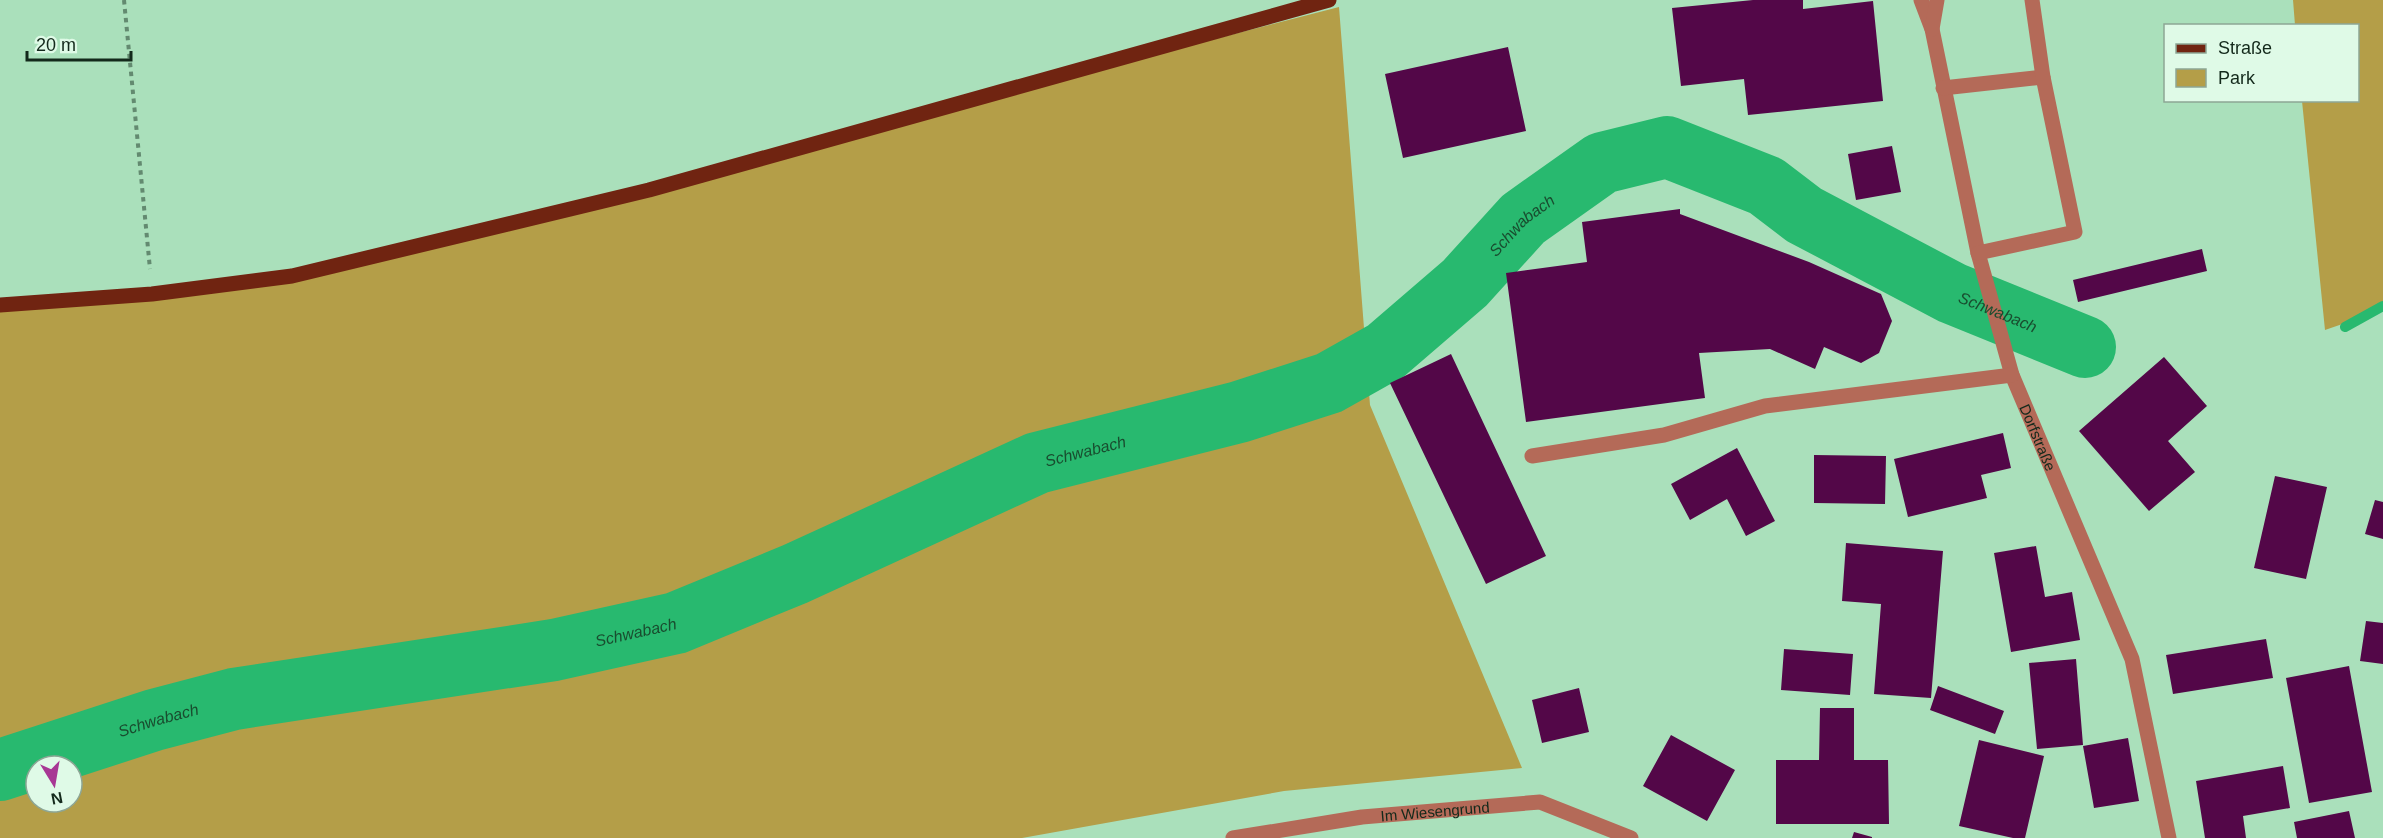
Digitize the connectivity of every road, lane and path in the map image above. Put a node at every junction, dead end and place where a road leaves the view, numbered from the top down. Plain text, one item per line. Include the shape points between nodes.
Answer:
1 (124, 0) edge
2 (1329, 0) edge
3 (1921, 0) edge
4 (1937, 0) edge
5 (2032, 0) edge
6 (1932, 29) junction
7 (2043, 76) junction
8 (1943, 88) junction
9 (1978, 253) junction
10 (152, 294) junction
11 (0, 305) edge
12 (2012, 375) junction
13 (1532, 456) dead end
14 (1233, 838) edge
15 (1631, 838) edge
16 (2169, 838) edge

1 - 10 path
2 - 10 main road via 649,190 292,276
3 - 6 street, Dorfstraße
4 - 6 street, Dorfstraße
5 - 7 street
6 - 8 street, Dorfstraße
7 - 8 street
7 - 9 street via 2075,232
8 - 9 street, Dorfstraße
9 - 12 street, Dorfstraße
10 - 11 main road
12 - 13 street via 1765,406 1664,435
12 - 16 street, Dorfstraße via 2132,659
14 - 15 street, Im Wiesengrund via 1362,817 1540,802

